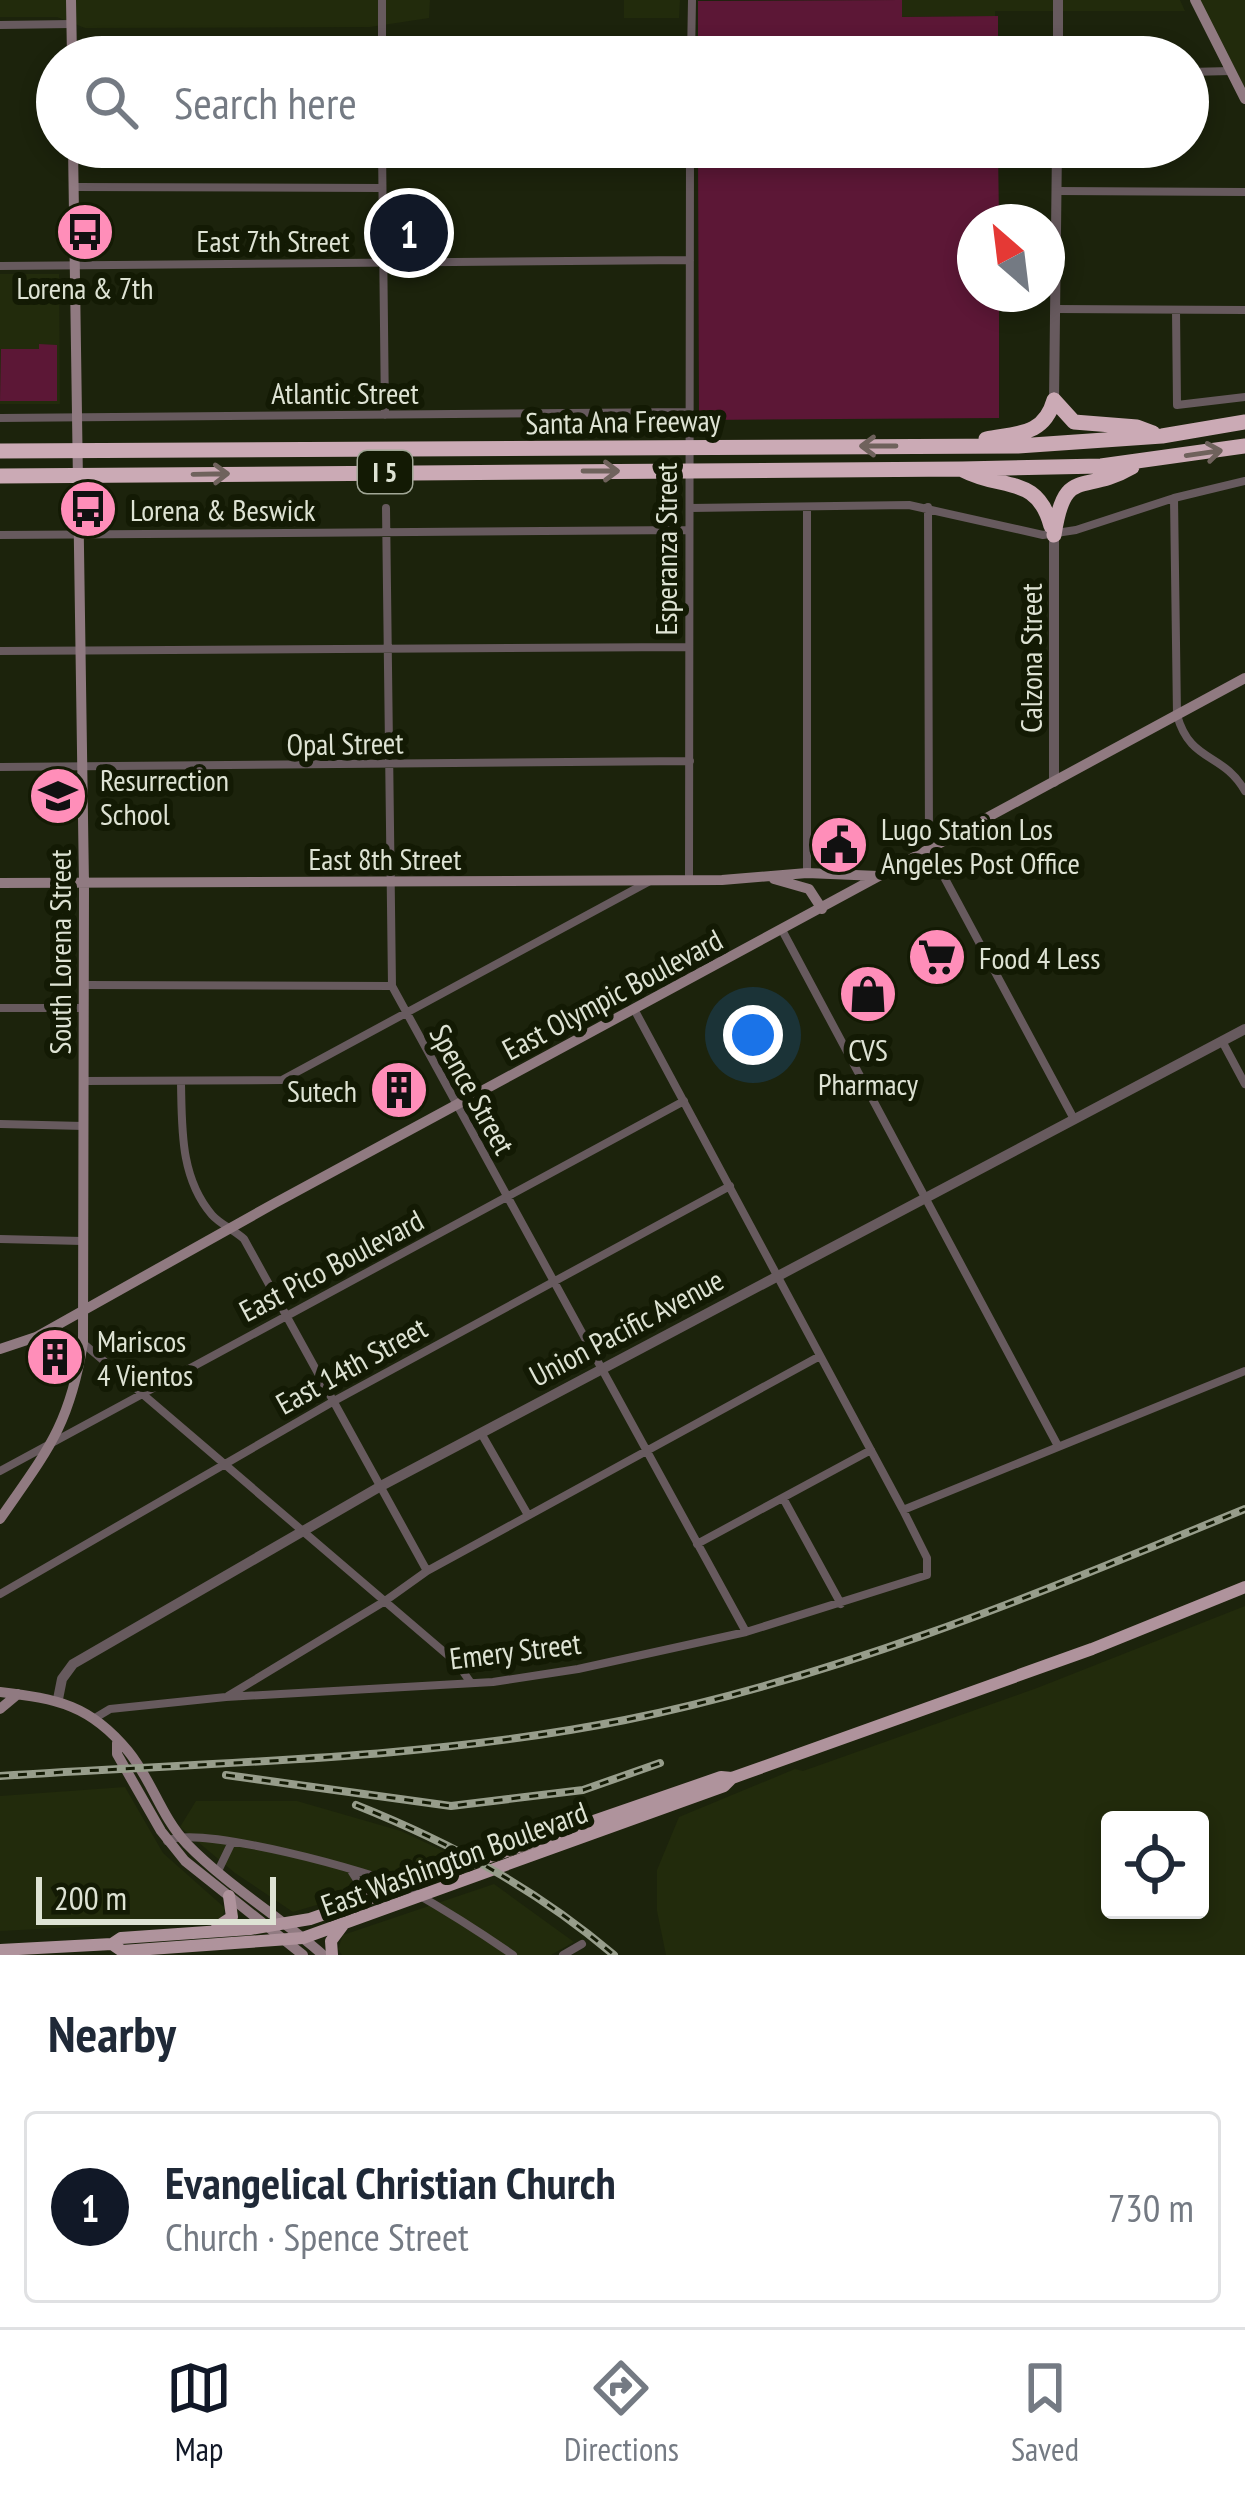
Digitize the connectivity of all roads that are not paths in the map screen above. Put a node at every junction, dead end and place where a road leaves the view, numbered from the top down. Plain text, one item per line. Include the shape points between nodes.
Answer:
1 (71, 0) edge
2 (382, 0) edge
3 (692, 0) edge
4 (1058, 0) edge
5 (1195, 0) edge
6 (72, 24) junction
7 (0, 25) edge
8 (72, 36) edge
9 (382, 36) edge
10 (691, 36) edge
11 (1058, 36) edge
12 (1209, 71) edge
13 (1231, 71) junction
14 (1245, 99) edge
15 (74, 168) edge
16 (382, 168) edge
17 (690, 168) edge
18 (1058, 168) edge
19 (74, 187) junction
20 (382, 188) junction
21 (1058, 191) junction
22 (1245, 192) edge
23 (1058, 204) edge
24 (689, 260) junction
25 (383, 263) junction
26 (74, 264) junction
27 (0, 266) edge
28 (1065, 309) edge
29 (1245, 310) edge
30 (1176, 311) junction
31 (1055, 312) edge
32 (1245, 397) edge
33 (1054, 400) junction
34 (689, 412) junction
35 (385, 416) junction
36 (0, 418) edge
37 (1245, 422) edge
38 (76, 424) junction
39 (1162, 436) junction
40 (953, 446) junction
41 (1245, 446) edge
42 (0, 452) edge
43 (1139, 462) junction
44 (962, 469) junction
45 (0, 476) edge
46 (1245, 481) edge
47 (1174, 498) junction
48 (807, 507) junction
49 (928, 507) junction
50 (386, 508) dead end
51 (690, 508) junction
52 (689, 530) junction
53 (388, 532) junction
54 (0, 535) edge
55 (1054, 535) junction
56 (78, 536) junction
57 (689, 647) junction
58 (389, 649) junction
59 (0, 651) edge
60 (80, 652) junction
61 (1245, 678) edge
62 (1177, 715) junction
63 (690, 761) junction
64 (389, 766) junction
65 (0, 767) edge
66 (82, 769) junction
67 (1054, 782) junction
68 (1245, 791) edge
69 (929, 849) junction
70 (807, 873) junction
71 (880, 877) junction
72 (770, 879) junction
73 (651, 880) junction
74 (689, 880) junction
75 (391, 881) junction
76 (0, 883) edge
77 (84, 884) junction
78 (821, 909) junction
79 (782, 930) junction
80 (84, 986) junction
81 (392, 986) junction
82 (0, 1008) edge
83 (84, 1008) junction
84 (634, 1009) junction
85 (406, 1016) junction
86 (1245, 1029) edge
87 (1222, 1041) junction
88 (84, 1081) junction
89 (181, 1083) junction
90 (1245, 1084) edge
91 (683, 1102) junction
92 (456, 1106) junction
93 (1074, 1119) junction
94 (0, 1124) edge
95 (84, 1126) junction
96 (730, 1186) junction
97 (506, 1198) junction
98 (926, 1198) junction
99 (231, 1228) junction
100 (0, 1239) edge
101 (84, 1241) junction
102 (777, 1276) junction
103 (552, 1282) junction
104 (83, 1311) junction
105 (287, 1316) junction
106 (83, 1343) junction
107 (4, 1350) edge
108 (820, 1356) junction
109 (599, 1368) junction
110 (1245, 1370) edge
111 (143, 1394) junction
112 (334, 1401) junction
113 (481, 1432) junction
114 (55, 1441) junction
115 (1058, 1446) junction
116 (646, 1450) junction
117 (872, 1450) junction
118 (226, 1464) junction
119 (0, 1471) edge
120 (381, 1486) junction
121 (783, 1498) junction
122 (903, 1510) junction
123 (528, 1515) junction
124 (0, 1519) edge
125 (301, 1532) junction
126 (697, 1544) junction
127 (427, 1571) junction
128 (1245, 1587) edge
129 (0, 1594) edge
130 (385, 1601) junction
131 (841, 1604) junction
132 (746, 1632) junction
133 (471, 1683) junction
134 (0, 1692) edge
135 (18, 1694) junction
136 (226, 1697) junction
137 (58, 1699) junction
138 (0, 1709) edge
139 (95, 1718) junction
140 (173, 1838) junction
141 (232, 1842) junction
142 (351, 1870) junction
143 (218, 1871) junction
144 (413, 1892) junction
145 (229, 1896) junction
146 (359, 1905) junction
147 (288, 1925) junction
148 (343, 1925) junction
149 (269, 1927) junction
150 (205, 1932) junction
151 (303, 1938) junction
152 (286, 1941) junction
153 (112, 1944) junction
154 (582, 1944) dead end
155 (0, 1950) edge
156 (303, 1955) edge
157 (327, 1955) edge
158 (513, 1955) edge
159 (563, 1955) edge

1 - 6 main road
2 - 9 street
3 - 10 street
4 - 11 street
5 - 13 main road
6 - 7 street
6 - 8 main road
12 - 13 street
13 - 14 main road
15 - 19 main road, South Lorena Street
16 - 20 street
17 - 24 street, Esperanza Street
18 - 21 street
19 - 20 street
19 - 26 main road, South Lorena Street
20 - 25 street
21 - 22 street
21 - 23 street
24 - 25 street, East 7th Street
24 - 34 street, Esperanza Street
25 - 26 street, East 7th Street
25 - 35 street
26 - 27 street, East 7th Street
26 - 38 main road, South Lorena Street
28 - 30 street
29 - 30 street
30 - 32 street via 1177,405
31 - 33 street
33 - 39 highway via 1074,422
33 - 40 highway via 1039,428
34 - 35 street, Atlantic Street
34 - 51 street, Esperanza Street
35 - 38 street, Atlantic Street
36 - 38 street, Atlantic Street
37 - 39 highway, Santa Ana Freeway / I 5
38 - 56 main road, South Lorena Street
39 - 40 highway, Santa Ana Freeway / I 5
40 -> 42 highway, Santa Ana Freeway / I 5
43 -> 41 highway, Santa Ana Freeway / I 5
43 - 44 highway, Santa Ana Freeway / I 5
43 - 55 highway via 1067,490
45 -> 44 highway, Santa Ana Freeway / I 5
44 - 55 highway via 1033,491
46 - 47 street
47 - 55 street
47 - 62 street
48 - 49 street
48 - 51 street
48 - 70 street
49 - 55 street
49 - 69 street
50 - 53 street, Spence Street
51 - 52 street, Esperanza Street
52 - 53 street
52 - 57 street, Esperanza Street
53 - 56 street
53 - 58 street, Spence Street
54 - 56 street
55 - 67 street, Calzona Street
56 - 60 main road, South Lorena Street
57 - 58 street
57 - 63 street, Esperanza Street
58 - 60 street
58 - 64 street, Spence Street
59 - 60 street
60 - 66 main road, South Lorena Street
61 - 62 main road, East Olympic Boulevard
62 - 67 main road, East Olympic Boulevard
62 - 68 street via 1192,747 1231,769
63 - 64 street, Opal Street
63 - 74 street, Esperanza Street
64 - 66 street, Opal Street
64 - 75 street, Spence Street
65 - 66 street, Opal Street
66 - 77 main road, South Lorena Street
67 - 69 main road, East Olympic Boulevard
69 - 71 main road, East Olympic Boulevard
69 - 93 street
70 - 71 main road, East 8th Street
70 - 72 main road, East 8th Street
71 - 78 main road, East Olympic Boulevard
72 - 74 main road, East 8th Street
72 - 78 main road, East 8th Street via 808,889
73 - 74 main road, East 8th Street
73 - 75 main road, East 8th Street
73 - 85 street
75 - 77 main road, East 8th Street
75 - 81 street, Spence Street
76 - 77 main road, East 8th Street
77 - 80 main road, South Lorena Street
78 - 79 main road, East Olympic Boulevard
79 - 84 main road, East Olympic Boulevard
79 - 98 street
80 - 81 street
80 - 83 main road, South Lorena Street
81 - 85 street, Spence Street
82 - 83 street
83 - 88 main road, South Lorena Street
84 - 91 street
84 - 92 main road, East Olympic Boulevard
85 - 89 street via 282,1080
85 - 92 street, Spence Street
86 - 87 street, Union Pacific Avenue
87 - 90 street
87 - 93 street, Union Pacific Avenue
88 - 89 street
88 - 95 main road, South Lorena Street
89 - 99 street via 184,1157 214,1218
91 - 96 street
91 - 97 street, East Pico Boulevard
92 - 97 street, Spence Street
92 - 99 main road, East Olympic Boulevard
93 - 98 street, Union Pacific Avenue
94 - 95 street
95 - 101 main road, South Lorena Street
96 - 102 street
96 - 103 street, East 14th Street
97 - 103 street, Spence Street
97 - 105 street, East Pico Boulevard
98 - 102 street, Union Pacific Avenue
98 - 115 street
99 - 104 main road, East Olympic Boulevard
99 - 105 street
100 - 101 street
101 - 104 main road, South Lorena Street
102 - 108 street
102 - 109 street, Union Pacific Avenue
103 - 109 street, Spence Street
103 - 112 street, East 14th Street
104 - 106 main road, South Lorena Street
104 - 107 main road, East Olympic Boulevard
105 - 111 street, East Pico Boulevard
105 - 112 street
106 - 111 street
106 - 114 main road, South Lorena Street
108 - 116 street
108 - 117 street
109 - 113 street, Union Pacific Avenue
109 - 116 street, Spence Street
110 - 115 street
111 - 114 street, East Pico Boulevard
111 - 118 street
112 - 118 street, East 14th Street
112 - 120 street
113 - 120 street, Union Pacific Avenue
113 - 123 street
114 - 119 street, East Pico Boulevard
114 - 124 main road, South Lorena Street
115 - 122 street
116 - 123 street
116 - 126 street, Spence Street
117 - 121 street
117 - 122 street
118 - 125 street
118 - 129 street, East 14th Street
120 - 125 street, Union Pacific Avenue
120 - 127 street
121 - 126 street
121 - 131 street
122 - 131 street, Emery Street via 929,1570
123 - 127 street
125 - 130 street
125 - 137 street, Union Pacific Avenue via 74,1664
126 - 132 street, Spence Street
127 - 130 street
128 - 144 main road, East Washington Boulevard
130 - 133 street
130 - 136 street
131 - 132 street, Emery Street
132 - 133 street, Emery Street
133 - 136 street, Emery Street
134 - 135 main road
135 - 137 main road
135 - 138 main road
136 - 139 street, Emery Street via 110,1709
137 - 139 main road
139 - 140 main road via 127,1748
140 - 141 street
140 - 143 main road
140 - 145 main road via 184,1861
141 - 142 street
141 - 143 street
142 - 144 street
142 - 146 street
143 - 147 main road
144 - 146 main road, East Washington Boulevard
144 - 148 main road, East Washington Boulevard
144 - 158 street
145 - 149 main road
145 - 150 main road via 232,1917
146 - 147 main road, East Washington Boulevard
147 - 149 main road, East Washington Boulevard
147 - 151 main road
148 - 151 main road, East Washington Boulevard
148 - 157 main road
149 - 150 main road, East Washington Boulevard
149 - 152 main road
150 - 153 main road, East Washington Boulevard
151 - 152 main road, East Washington Boulevard
151 - 157 main road
152 - 153 main road, East Washington Boulevard via 122,1951
152 - 156 main road
153 - 155 main road, East Washington Boulevard
154 - 159 street

